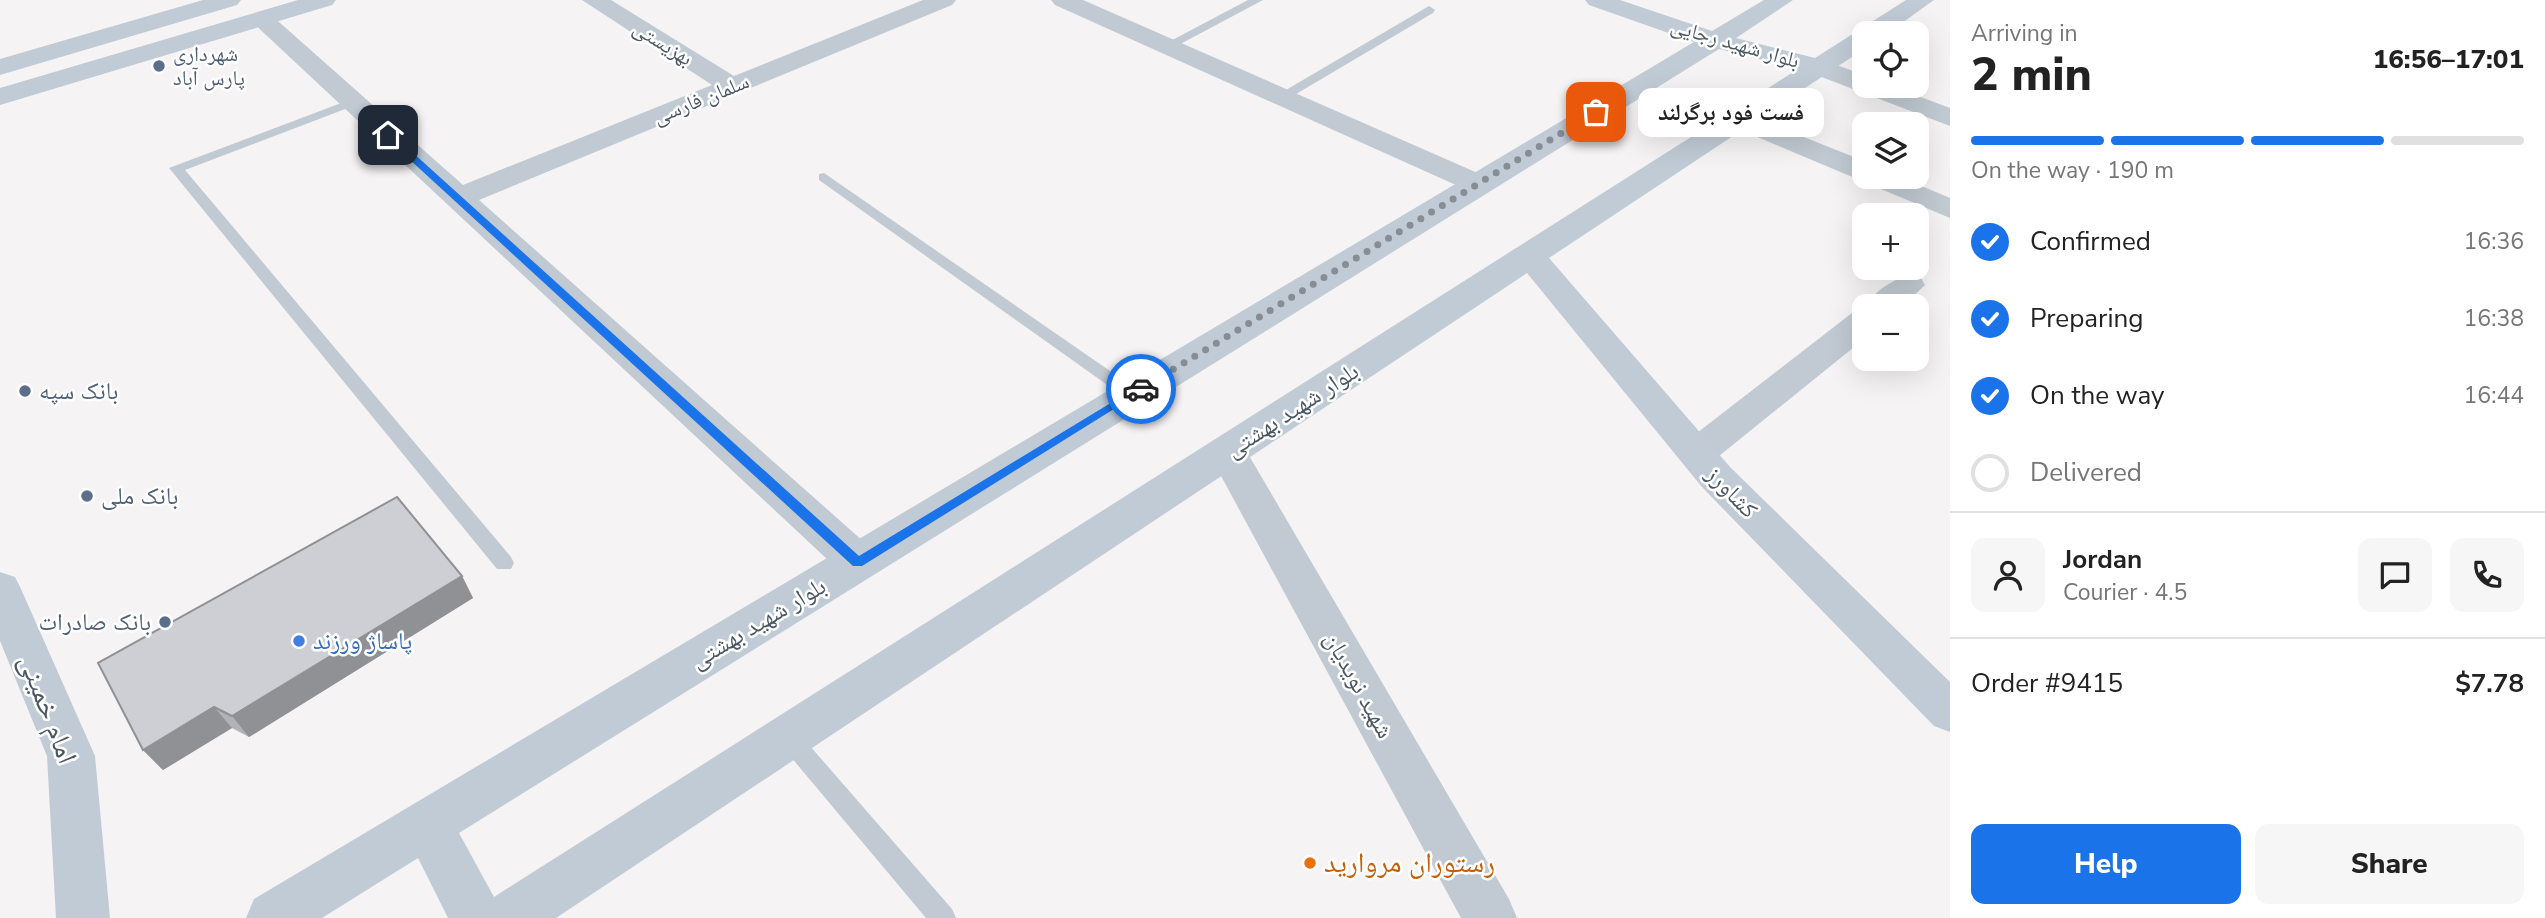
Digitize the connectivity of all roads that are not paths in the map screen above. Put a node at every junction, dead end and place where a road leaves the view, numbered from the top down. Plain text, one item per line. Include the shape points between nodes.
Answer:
1 (324, 0) edge
2 (594, 0) edge
3 (944, 0) edge
4 (1063, 0) edge
5 (1257, 0) edge
6 (1597, 0) edge
7 (1651, 0) edge
8 (1781, 0) edge
9 (1922, 0) edge
10 (214, 2) edge
11 (1429, 10) dead end
12 (261, 19) junction
13 (1890, 21) edge
14 (1725, 34) junction
15 (1167, 46) junction
16 (1852, 46) edge
17 (0, 67) edge
18 (1820, 67) junction
19 (1852, 80) edge
20 (732, 86) junction
21 (0, 97) edge
22 (1281, 97) junction
23 (1899, 98) edge
24 (354, 103) junction
25 (1950, 118) edge
26 (1741, 120) junction
27 (1852, 167) edge
28 (824, 177) dead end
29 (1478, 184) junction
30 (1903, 189) edge
31 (458, 198) junction
32 (1950, 209) edge
33 (1535, 254) junction
34 (1909, 285) dead end
35 (1897, 294) edge
36 (1852, 330) edge
37 (1133, 394) junction
38 (1706, 446) junction
39 (1227, 452) junction
40 (858, 562) junction
41 (504, 563) dead end
42 (0, 589) edge
43 (1950, 692) edge
44 (1950, 712) edge
45 (788, 737) junction
46 (427, 824) junction
47 (83, 918) edge
48 (273, 918) edge
49 (476, 918) edge
50 (509, 918) edge
51 (943, 918) edge
52 (1490, 918) edge

1 - 12 main road
2 - 20 street, بهزیستی
3 - 20 street, سلمان فارسی
4 - 15 street
5 - 15 lane
6 - 14 main road, بلوار شهید رجایی
7 - 14 main road, بلوار شهید رجایی
8 - 14 main road, بلوار شهید بهشتی
9 - 13 main road
10 - 17 main road
11 - 22 lane
12 - 21 main road
12 - 24 street
14 - 18 main road, بلوار شهید رجایی
14 - 29 main road, بلوار شهید بهشتی
15 - 22 street
16 - 18 main road, بلوار شهید بهشتی
18 - 19 street
18 - 26 main road, بلوار شهید بهشتی
20 - 31 street, سلمان فارسی
22 - 29 street
23 - 25 street
24 - 31 street
24 - 41 lane via 176,168
26 - 27 street
26 - 33 main road, بلوار شهید بهشتی
28 - 37 lane
29 - 37 main road, بلوار شهید بهشتی
30 - 32 street
31 - 40 street
33 - 38 main road, کشاورز
33 - 39 main road, بلوار شهید بهشتی
33 - 44 main road, کشاورز via 1716,477
34 - 35 street
36 - 38 street
37 - 40 main road, بلوار شهید بهشتی
38 - 43 main road, کشاورز
39 - 45 main road, بلوار شهید بهشتی
39 - 52 street, شهید نویدیان
40 - 46 main road, بلوار شهید بهشتی
42 - 47 main road, امام خمینی via 71,756
45 - 50 main road, بلوار شهید بهشتی
45 - 51 lane
46 - 48 main road, بلوار شهید بهشتی
46 - 49 main road

